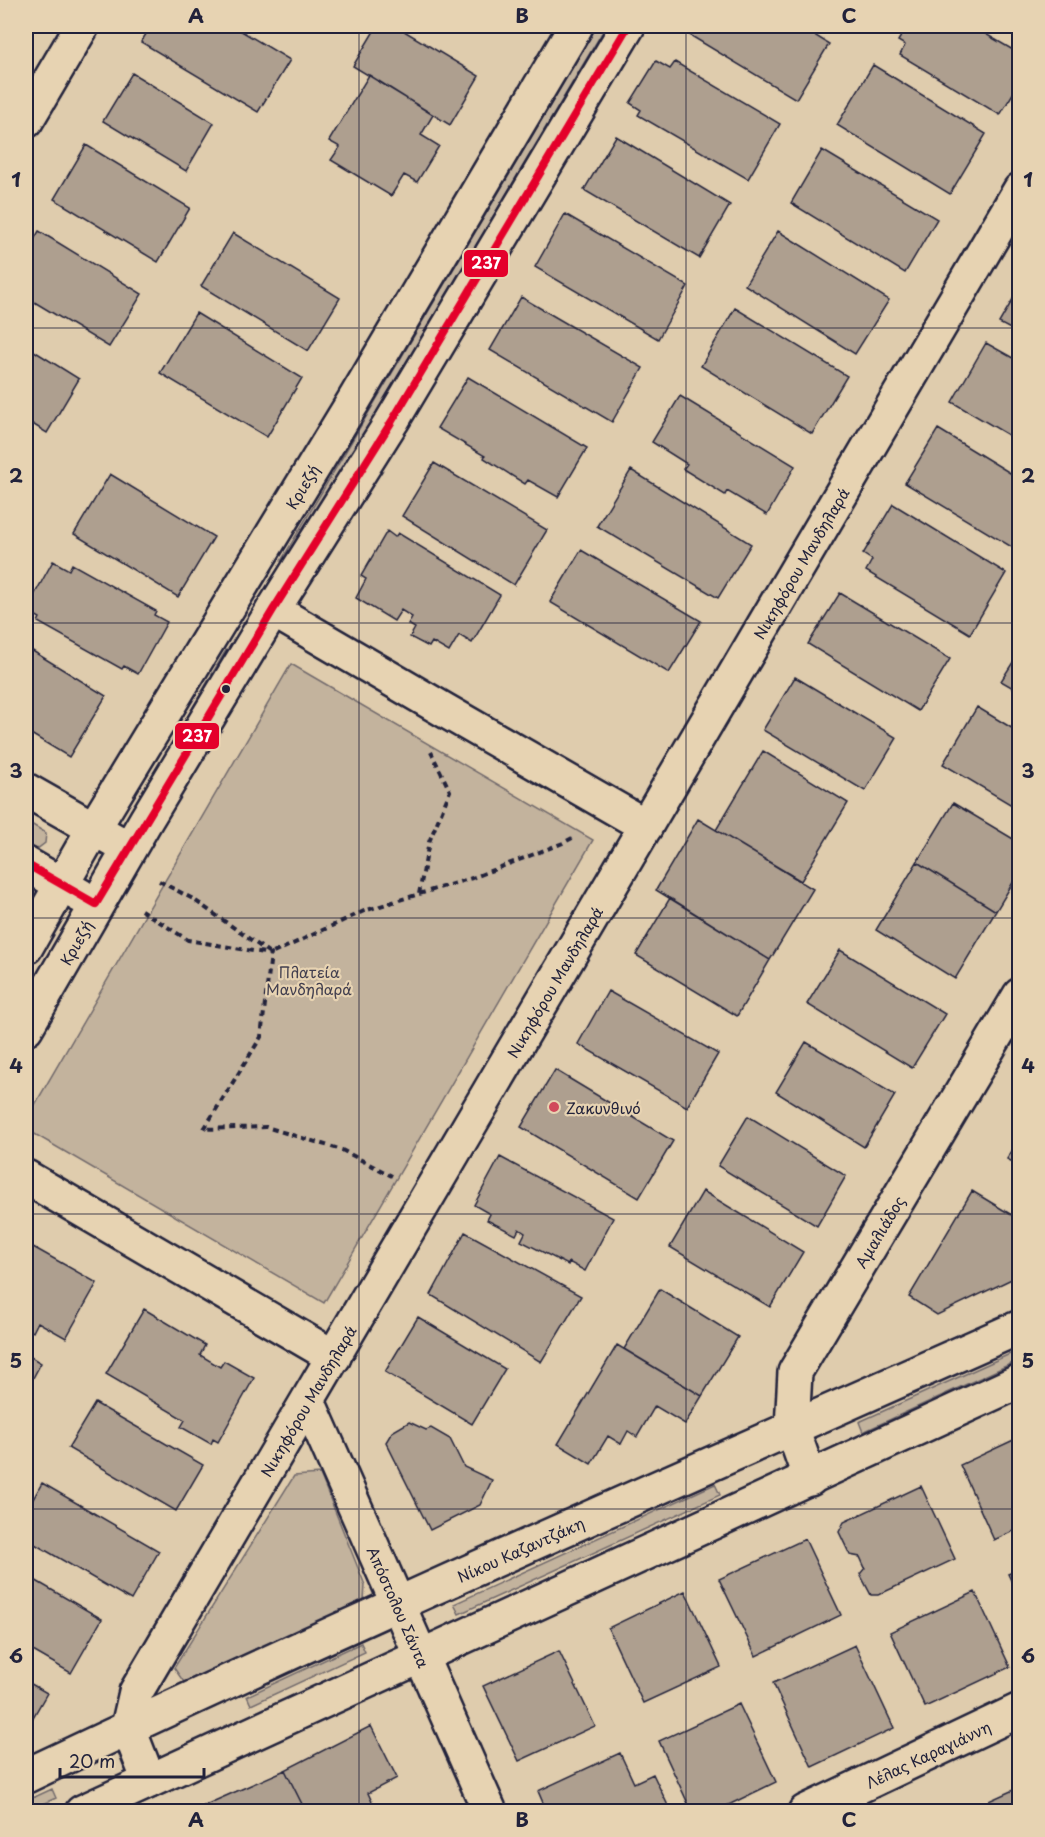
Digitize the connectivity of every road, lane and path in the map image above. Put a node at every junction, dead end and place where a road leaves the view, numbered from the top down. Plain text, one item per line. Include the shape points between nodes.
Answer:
1 (82, 26) edge
2 (576, 26) edge
3 (628, 26) edge
4 (26, 121) edge
5 (1020, 190) edge
6 (273, 610) junction
7 (428, 744) dead end
8 (26, 790) edge
9 (646, 826) junction
10 (94, 828) junction
11 (578, 835) dead end
12 (128, 849) junction
13 (26, 864) edge
14 (150, 876) dead end
15 (63, 885) junction
16 (419, 894) junction
17 (96, 904) junction
18 (133, 905) dead end
19 (26, 947) edge
20 (271, 954) junction
21 (1020, 995) edge
22 (26, 1028) edge
23 (26, 1177) edge
24 (393, 1177) dead end
25 (1020, 1327) edge
26 (334, 1357) junction
27 (1020, 1381) edge
28 (308, 1401) junction
29 (792, 1428) junction
30 (810, 1479) junction
31 (399, 1604) junction
32 (421, 1657) junction
33 (1020, 1710) edge
34 (128, 1727) junction
35 (26, 1776) edge
36 (149, 1781) junction
37 (82, 1812) edge
38 (490, 1812) edge
39 (805, 1812) edge

1 - 4 street
2 - 10 street, Κριεζή
3 - 6 street, Κριεζή via 392,421
5 - 9 street, Νικηφόρου Μανδηλαρά
6 - 9 street
6 - 12 street, Κριεζή
7 - 16 path via 450,791 429,842
8 - 10 street
9 - 26 street, Νικηφόρου Μανδηλαρά
10 - 12 street
10 - 15 street, Κριεζή
11 - 16 path via 472,878
12 - 17 street, Κριεζή
13 - 15 street
14 - 20 path via 194,899
15 - 17 street
15 - 19 street, Κριεζή
16 - 20 path via 364,911
17 - 22 street, Κριεζή
18 - 20 path via 188,940
20 - 24 path via 261,1037 204,1129 266,1127 342,1150
21 - 29 street, Αμαλιάδος via 795,1372
23 - 26 street
25 - 29 street, Νίκου Καζαντζάκη
26 - 28 street, Νικηφόρου Μανδηλαρά
27 - 30 street
28 - 31 street, Απόστολου Σάντα
28 - 34 street, Νικηφόρου Μανδηλαρά via 136,1692
29 - 30 street, Αμαλιάδος
29 - 31 street, Νίκου Καζαντζάκη
30 - 32 street
31 - 32 street, Απόστολου Σάντα
31 - 34 street, Νίκου Καζαντζάκη
32 - 36 street
32 - 38 street, Απόστολου Σάντα
33 - 39 street, Λέλας Καραγιάννη
34 - 35 street, Νίκου Καζαντζάκη
34 - 36 street
36 - 37 street

